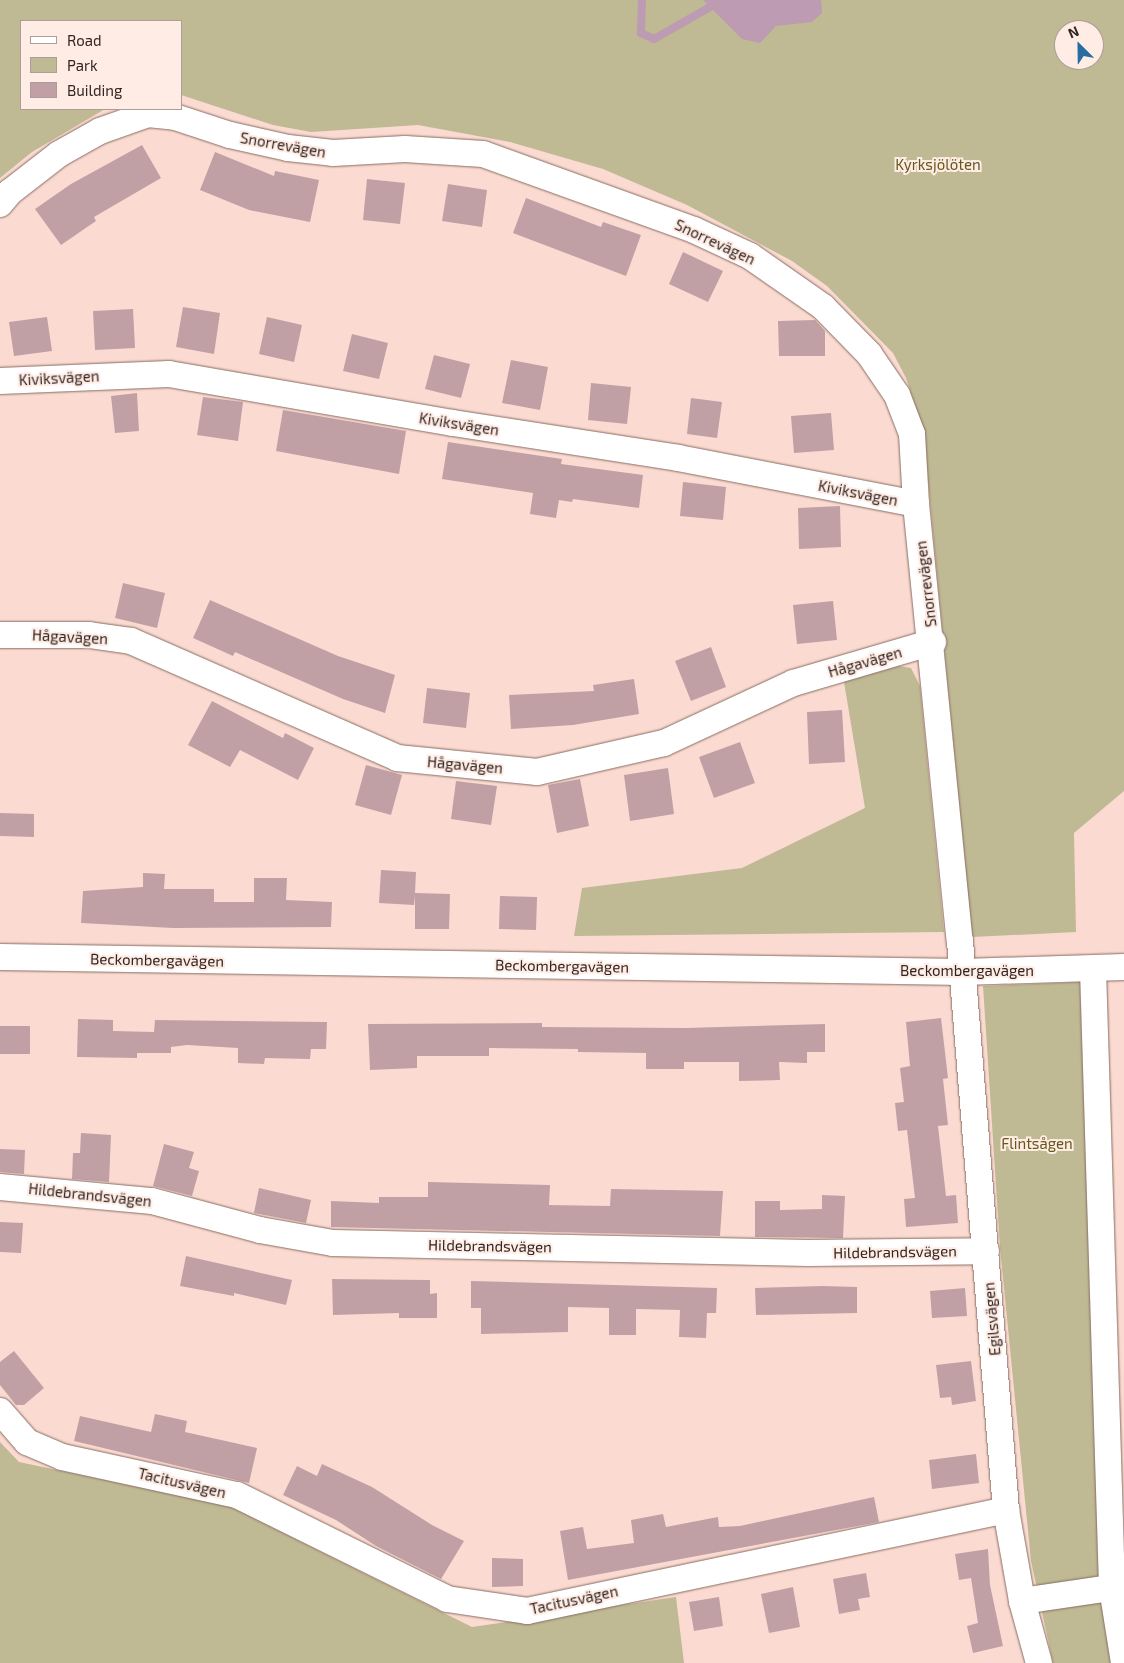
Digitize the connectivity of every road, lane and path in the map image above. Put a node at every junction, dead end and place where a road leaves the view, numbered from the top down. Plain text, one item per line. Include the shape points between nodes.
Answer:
1 (0, 204) edge
2 (0, 381) edge
3 (916, 504) junction
4 (0, 635) edge
5 (933, 642) junction
6 (0, 958) edge
7 (1124, 967) edge
8 (1093, 969) junction
9 (963, 972) junction
10 (0, 1187) edge
11 (986, 1251) junction
12 (1113, 1290) edge
13 (0, 1412) edge
14 (1006, 1510) junction
15 (1118, 1587) edge
16 (1022, 1601) junction
17 (1039, 1663) edge
18 (1124, 1663) edge

1 - 3 street, Snorrevägen via 10,192 59,154 100,130 148,114 176,117 230,135 288,148 334,154 405,149 483,154 694,230 750,256 823,307 869,354 897,395 912,434
2 - 3 street, Kiviksvägen via 169,374 678,458
3 - 5 street, Snorrevägen
4 - 5 street, Hågavägen via 89,635 131,642 397,758 537,772 664,743 793,683
5 - 9 street, Snorrevägen
6 - 9 street, Beckombergavägen
7 - 8 street, Beckombergavägen
8 - 9 street, Beckombergavägen
8 - 12 street
9 - 11 street, Egilsvägen
10 - 11 street, Hildebrandsvägen via 152,1201 260,1230 333,1243 808,1253
11 - 14 street, Egilsvägen
12 - 15 street
13 - 14 street, Tacitusvägen via 27,1442 62,1457 237,1496 446,1599 527,1611
14 - 16 street, Egilsvägen
15 - 16 street
15 - 18 street
16 - 17 street, Egilsvägen

